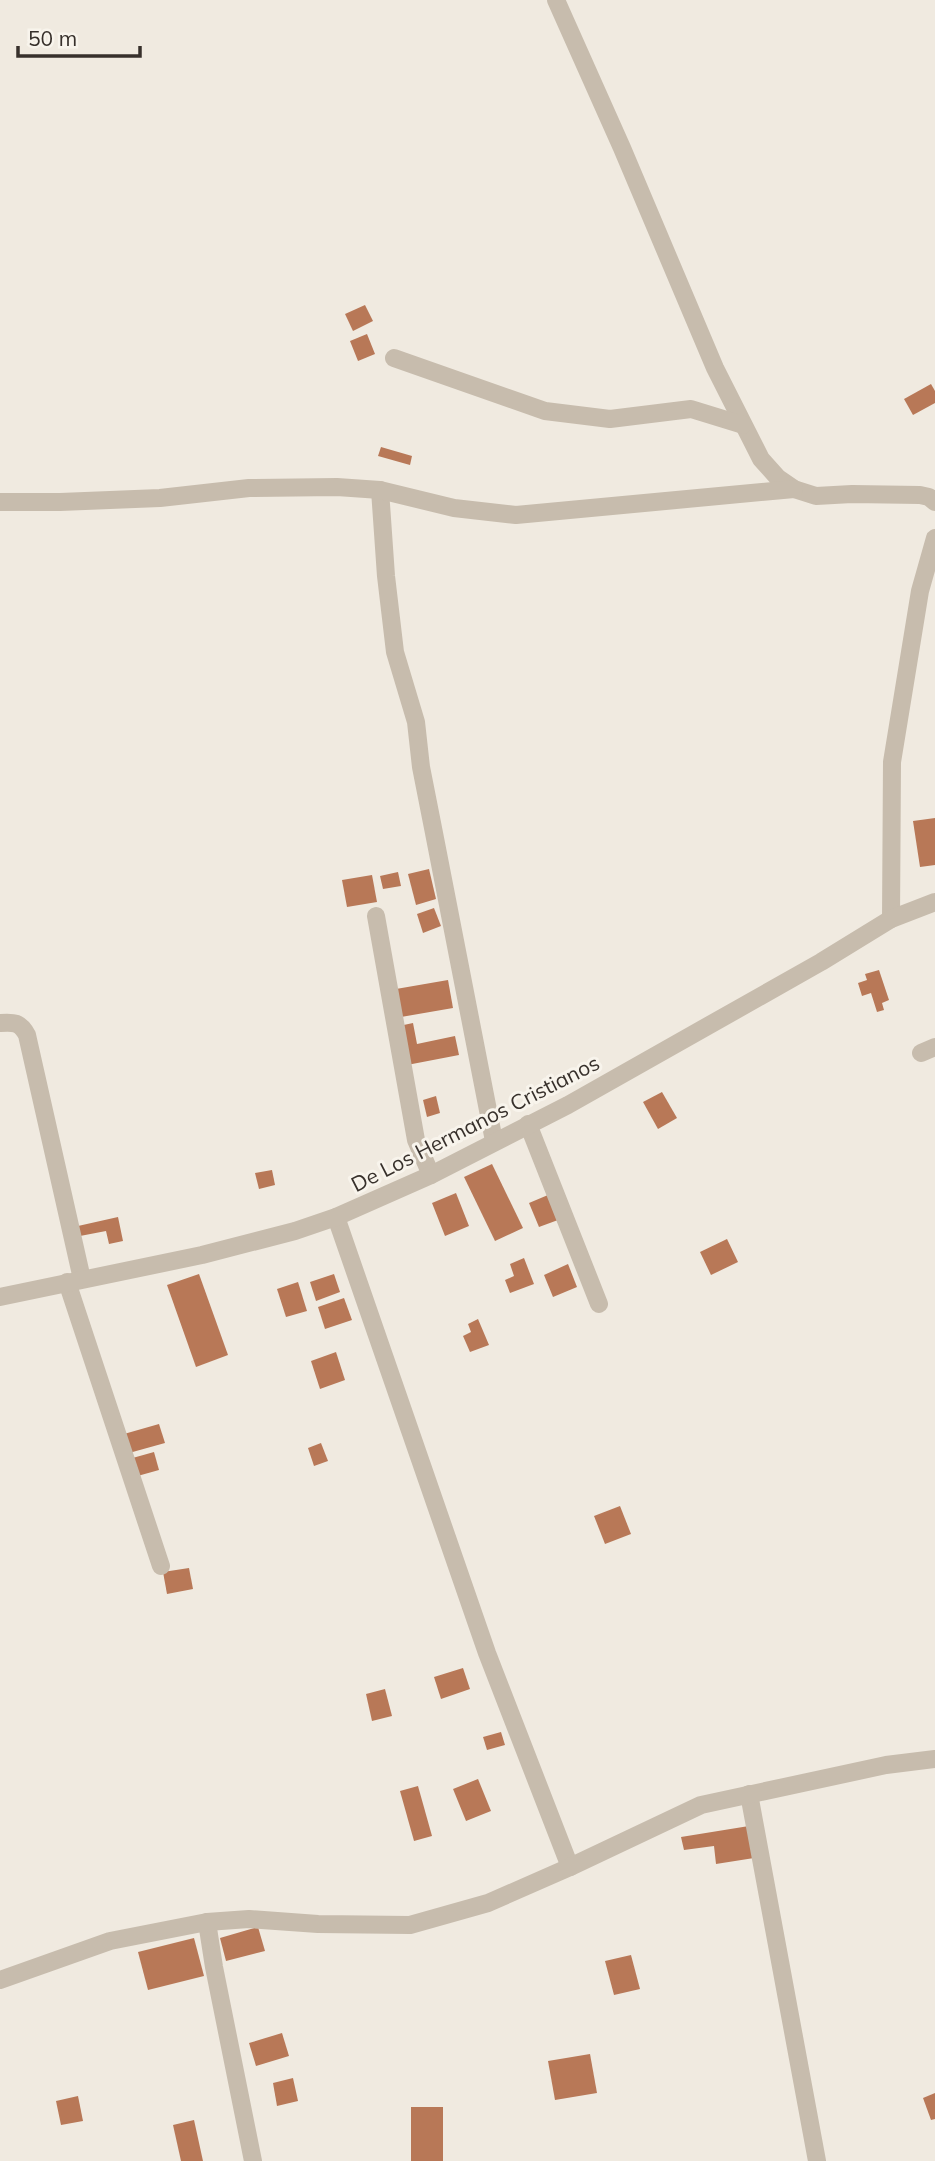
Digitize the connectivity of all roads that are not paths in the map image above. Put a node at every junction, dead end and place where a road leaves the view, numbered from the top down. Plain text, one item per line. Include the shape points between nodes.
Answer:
1 (556, 0) edge
2 (394, 358) dead end
3 (743, 425) junction
4 (794, 489) junction
5 (380, 490) junction
6 (0, 502) edge
7 (935, 502) edge
8 (935, 538) edge
9 (935, 902) edge
10 (376, 916) dead end
11 (891, 919) junction
12 (0, 1023) edge
13 (528, 1124) junction
14 (494, 1141) junction
15 (431, 1175) junction
16 (336, 1217) junction
17 (74, 1280) junction
18 (0, 1297) edge
19 (599, 1304) dead end
20 (161, 1566) dead end
21 (935, 1759) edge
22 (749, 1794) junction
23 (570, 1867) junction
24 (206, 1922) junction
25 (0, 1980) edge
26 (253, 2161) edge
27 (817, 2161) edge

1 - 3 street
2 - 3 street via 545,411 610,419 691,409
3 - 4 street via 761,459
4 - 5 street via 516,515 442,506
4 - 7 street via 816,496 920,495
5 - 6 street via 249,488 160,498
5 - 14 street via 395,652 416,722
8 - 11 street via 920,591 892,762
9 - 11 street, De Los Hermanos Cristianos
10 - 15 street via 416,1140
11 - 13 street, De Los Hermanos Cristianos
12 - 17 street via 14,1022 27,1035
13 - 14 street, De Los Hermanos Cristianos
13 - 19 street
14 - 15 street, De Los Hermanos Cristianos
15 - 16 street, De Los Hermanos Cristianos
16 - 17 street, De Los Hermanos Cristianos via 202,1255
16 - 23 street via 486,1653
17 - 18 street, De Los Hermanos Cristianos
17 - 20 street
21 - 22 street
22 - 23 street via 701,1805
22 - 27 street
23 - 24 street via 488,1903 410,1925 249,1919
24 - 25 street via 110,1941
24 - 26 street

